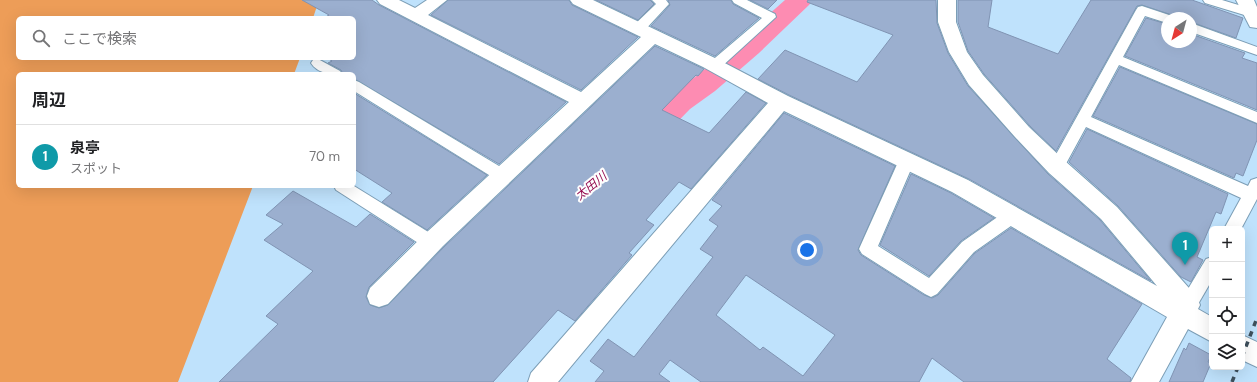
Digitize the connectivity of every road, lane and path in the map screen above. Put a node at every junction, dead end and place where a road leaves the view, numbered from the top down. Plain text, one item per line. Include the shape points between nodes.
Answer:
1 (386, 0) edge
2 (438, 0) edge
3 (579, 0) edge
4 (658, 0) edge
5 (738, 0) edge
6 (947, 0) edge
7 (1209, 0) edge
8 (1253, 15) edge
9 (416, 16) junction
10 (1161, 17) edge
11 (1197, 29) edge
12 (646, 32) junction
13 (1257, 48) edge
14 (1116, 59) junction
15 (318, 63) dead end
16 (714, 66) junction
17 (332, 72) edge
18 (356, 86) edge
19 (583, 101) junction
20 (781, 101) junction
21 (1257, 118) edge
22 (1083, 119) junction
23 (907, 160) junction
24 (1057, 167) junction
25 (503, 176) junction
26 (345, 188) edge
27 (1254, 190) edge
28 (1012, 216) junction
29 (1234, 226) edge
30 (432, 242) junction
31 (1209, 269) edge
32 (379, 296) dead end
33 (1186, 310) junction
34 (1209, 328) edge
35 (1245, 349) edge
36 (1257, 355) edge
37 (541, 382) edge
38 (1144, 382) edge

1 - 9 street
2 - 9 street
3 - 12 street
4 - 12 lane via 662,4
5 - 16 lane via 770,17
6 - 24 street via 947,22 958,52 976,80
7 - 8 lane
9 - 19 street
10 - 14 lane via 1142,10
11 - 13 lane
12 - 16 street
12 - 19 street
14 - 21 lane
14 - 22 lane
15 - 17 lane
16 - 20 street
18 - 25 lane
19 - 25 street
20 - 23 street
20 - 37 street
22 - 24 lane
22 - 27 lane
23 - 28 street
23 - 28 lane via 868,249 931,289 968,247
24 - 33 street via 1109,213
25 - 30 street
26 - 30 lane
27 - 29 lane
28 - 33 street
30 - 32 street
31 - 33 lane
33 - 34 street
33 - 38 street
35 - 36 street

